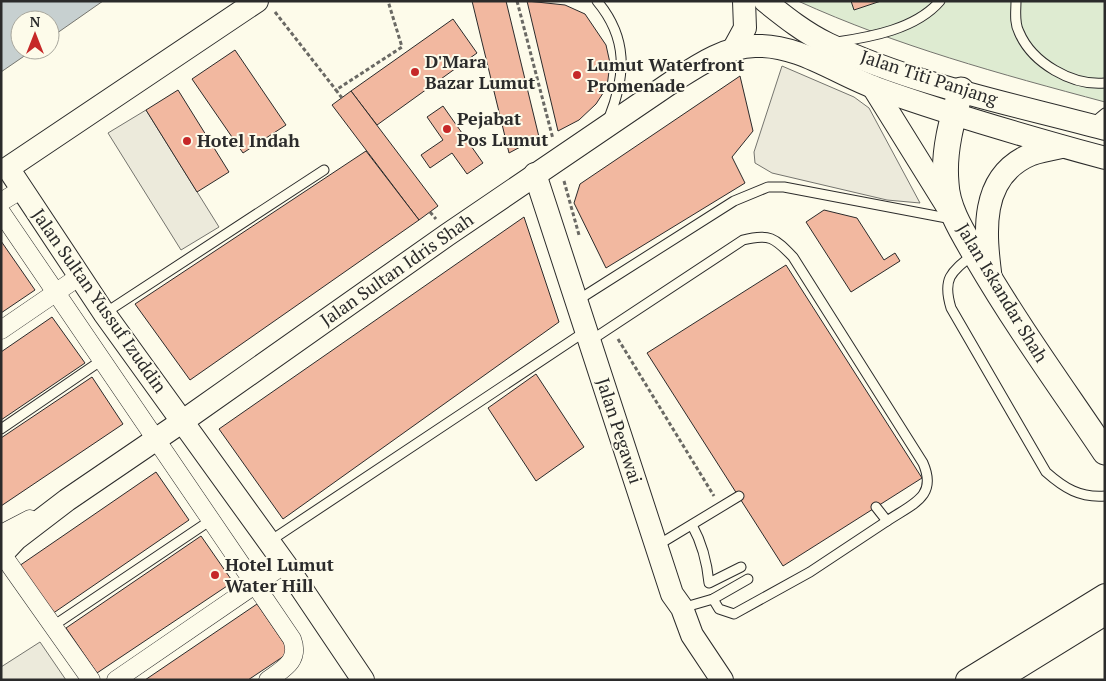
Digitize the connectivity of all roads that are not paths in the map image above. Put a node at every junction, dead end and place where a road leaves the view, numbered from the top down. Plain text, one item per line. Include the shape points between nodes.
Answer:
1 (598, 1) edge
2 (744, 1) edge
3 (765, 1) edge
4 (940, 1) edge
5 (1016, 1) edge
6 (265, 5) edge
7 (733, 50) junction
8 (822, 52) junction
9 (1105, 83) edge
10 (873, 87) junction
11 (961, 90) junction
12 (954, 115) junction
13 (1100, 122) edge
14 (606, 127) junction
15 (1063, 146) junction
16 (1105, 158) edge
17 (5, 169) edge
18 (324, 170) dead end
19 (535, 174) junction
20 (22, 189) junction
21 (1, 202) edge
22 (1, 212) edge
23 (965, 237) junction
24 (80, 276) junction
25 (991, 281) junction
26 (56, 292) junction
27 (576, 301) junction
28 (104, 313) junction
29 (1, 330) edge
30 (588, 336) junction
31 (102, 360) junction
32 (183, 421) junction
33 (1, 429) edge
34 (156, 439) junction
35 (1105, 452) edge
36 (739, 496) dead end
37 (1105, 496) edge
38 (68, 500) junction
39 (876, 507) dead end
40 (211, 520) junction
41 (887, 521) junction
42 (692, 525) junction
43 (1, 534) edge
44 (269, 542) junction
45 (656, 546) junction
46 (2, 554) edge
47 (285, 564) junction
48 (741, 567) dead end
49 (748, 580) dead end
50 (255, 584) junction
51 (1105, 595) edge
52 (713, 598) junction
53 (682, 608) junction
54 (1105, 614) edge
55 (53, 626) junction
56 (91, 680) edge
57 (116, 680) edge
58 (268, 680) edge
59 (363, 680) edge
60 (722, 680) edge
61 (967, 680) edge
62 (998, 680) edge

1 - 14 lane via 613,24 621,56 621,85
2 - 7 street via 745,28
3 - 8 street, Jalan Titi Panjang via 801,28
4 - 8 lane via 920,17 895,29
5 - 9 lane via 1019,34 1038,57 1057,72 1073,79 1089,84
6 - 17 street, Jalan Sultan Yussuf Izuddin
7 - 8 street, Jalan Sultan Idris Shah via 754,46
7 - 14 street, Jalan Sultan Idris Shah via 709,59
8 - 10 street, Jalan Titi Panjang
8 - 11 street, Jalan Titi Panjang
10 - 12 street, Jalan Titi Panjang
10 - 23 street
11 - 12 main road, Jalan Iskandar Shah
11 - 13 street, Jalan Titi Panjang
12 - 15 street, Jalan Titi Panjang
12 - 23 main road, Jalan Iskandar Shah via 946,155 946,184
14 - 19 street, Jalan Sultan Idris Shah
15 - 16 street, Jalan Titi Panjang
15 - 25 street via 1019,161 997,186 986,216 985,231
17 - 20 street, Jalan Sultan Yussuf Izuddin
18 - 28 lane
19 - 27 street, Jalan Pegawai
19 - 32 street, Jalan Sultan Idris Shah
20 - 21 street
20 - 24 street, Jalan Sultan Yussuf Izuddin
22 - 26 street
23 - 25 main road, Jalan Iskandar Shah
23 - 27 lane via 784,187 768,187 734,201
23 - 37 lane via 946,292 951,308 1046,472 1082,496
24 - 26 street
24 - 28 street, Jalan Sultan Yussuf Izuddin
25 - 35 main road, Jalan Iskandar Shah
26 - 29 street
26 - 31 street
27 - 30 street, Jalan Pegawai
28 - 32 street, Jalan Sultan Yussuf Izuddin
30 - 41 lane via 610,327 743,240 768,236 779,242 793,256 929,476 929,486 922,498
30 - 44 lane
30 - 45 street, Jalan Pegawai
31 - 33 lane
31 - 34 street
32 - 34 street, Jalan Sultan Idris Shah
32 - 44 street, Jalan Sultan Yussuf Izuddin
34 - 38 street, Jalan Sultan Idris Shah
34 - 40 street
36 - 42 lane
38 - 43 street
38 - 46 street, Jalan Sultan Idris Shah via 16,539
39 - 41 lane
40 - 50 street
40 - 55 lane
41 - 52 lane via 810,572 734,614 719,609
42 - 45 lane
42 - 48 lane via 700,540 709,583
44 - 47 street, Jalan Sultan Yussuf Izuddin
45 - 53 street, Jalan Pegawai via 672,594
46 - 55 street
47 - 50 street
47 - 59 street, Jalan Sultan Yussuf Izuddin
49 - 52 lane
50 - 57 street
50 - 58 street via 296,648 294,659 287,667
51 - 61 street
52 - 53 lane
53 - 60 street, Jalan Pegawai via 692,635
54 - 62 street
55 - 56 street

